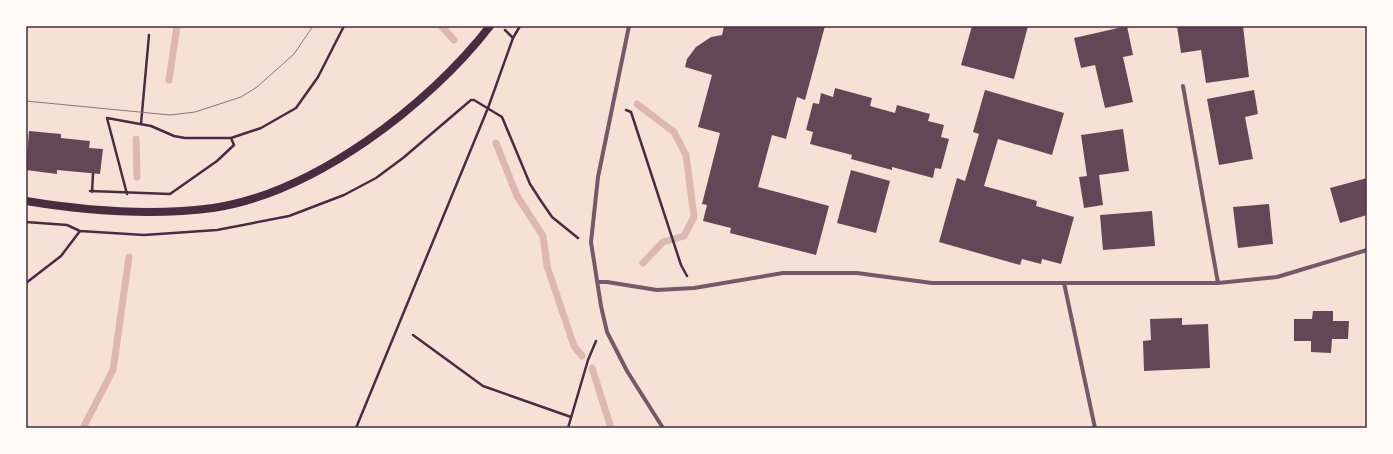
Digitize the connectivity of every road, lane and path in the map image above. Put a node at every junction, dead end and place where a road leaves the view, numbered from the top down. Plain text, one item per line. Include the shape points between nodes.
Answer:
1 (344, 26) edge
2 (490, 26) edge
3 (500, 26) edge
4 (520, 26) edge
5 (629, 26) edge
6 (149, 35) dead end
7 (513, 38) junction
8 (1183, 86) dead end
9 (627, 102) dead end
10 (488, 108) junction
11 (626, 109) junction
12 (624, 116) dead end
13 (141, 124) junction
14 (231, 138) junction
15 (93, 174) dead end
16 (84, 191) dead end
17 (92, 192) junction
18 (127, 194) junction
19 (26, 201) edge
20 (80, 231) dead end
21 (591, 242) junction
22 (1367, 250) edge
23 (597, 282) junction
24 (26, 283) edge
25 (1064, 283) junction
26 (1218, 284) junction
27 (694, 288) junction
28 (607, 332) junction
29 (413, 335) dead end
30 (571, 417) junction
31 (356, 428) edge
32 (568, 428) edge
33 (663, 428) edge
34 (1095, 428) edge

1 - 14 path via 318,77 296,108 261,128
2 - 19 main road via 466,55 392,121 344,156 303,180 261,196 213,208 165,211 89,209
3 - 7 path
4 - 7 path
5 - 21 street via 598,177
6 - 13 path
7 - 10 path
8 - 26 street
9 - 11 path
10 - 21 path via 502,117 530,184 549,212 576,237
10 - 31 path
11 - 12 path
11 - 27 path via 631,112 681,265
13 - 14 path via 185,138
13 - 18 path via 107,118
14 - 18 path via 234,145 170,194
15 - 17 path
16 - 17 path
17 - 18 path
20 - 24 path via 61,256
21 - 23 street
22 - 26 street via 1277,277
23 - 27 street via 657,290
23 - 28 street
25 - 26 street
25 - 27 street via 932,283 857,273 783,273
25 - 34 street
28 - 30 path via 597,339 588,360
28 - 33 street via 627,371
29 - 30 path via 483,386
30 - 32 path

